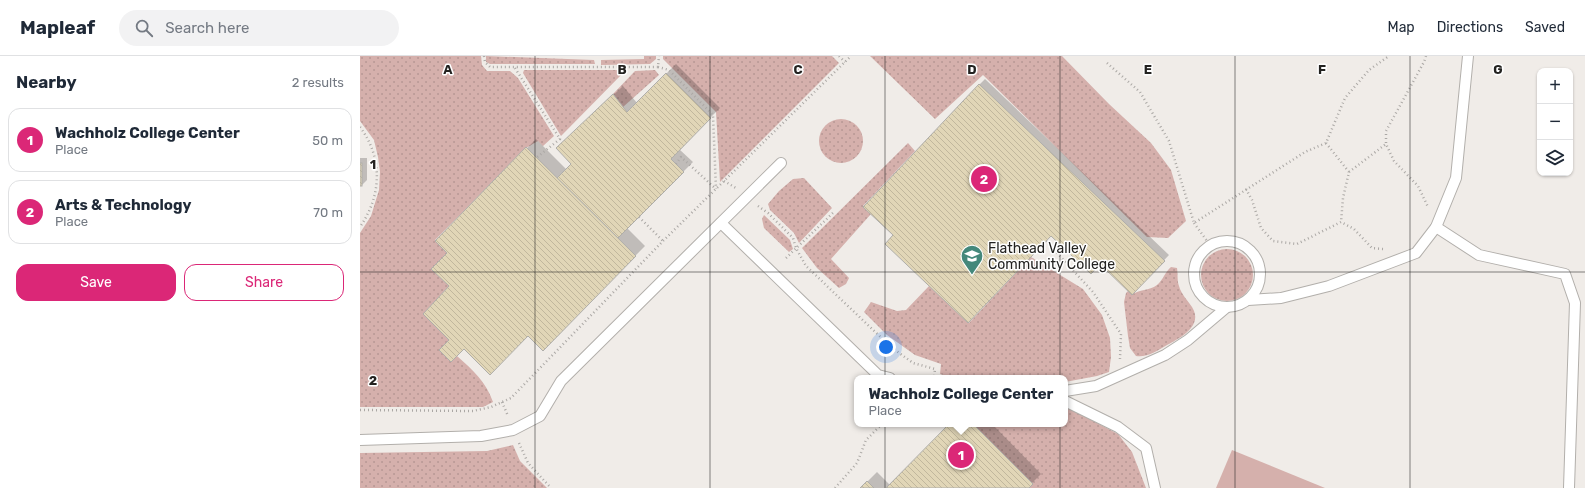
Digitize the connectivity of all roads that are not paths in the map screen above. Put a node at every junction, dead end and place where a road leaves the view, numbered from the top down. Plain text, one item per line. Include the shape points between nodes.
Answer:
1 (1468, 56) edge
2 (781, 163) dead end
3 (721, 223) junction
4 (1436, 227) junction
5 (1248, 300) junction
6 (1227, 307) junction
7 (878, 375) edge
8 (1068, 391) edge
9 (1068, 402) edge
10 (360, 440) edge
11 (1155, 488) edge
12 (1569, 488) edge

1 - 4 lane via 1456,178
2 - 3 lane
3 - 7 lane
3 - 10 lane via 562,381 540,416 513,430 482,436
4 - 5 lane via 1416,253 1329,286 1281,298
4 - 12 lane via 1479,255 1565,274 1575,303
5 - 6 lane via 1238,306
5 - 6 lane via 1260,281 1257,259 1250,250 1231,241 1210,245 1196,261 1195,282 1206,300 1216,306
6 - 8 lane via 1165,356 1096,386
9 - 11 lane via 1118,427 1146,448

